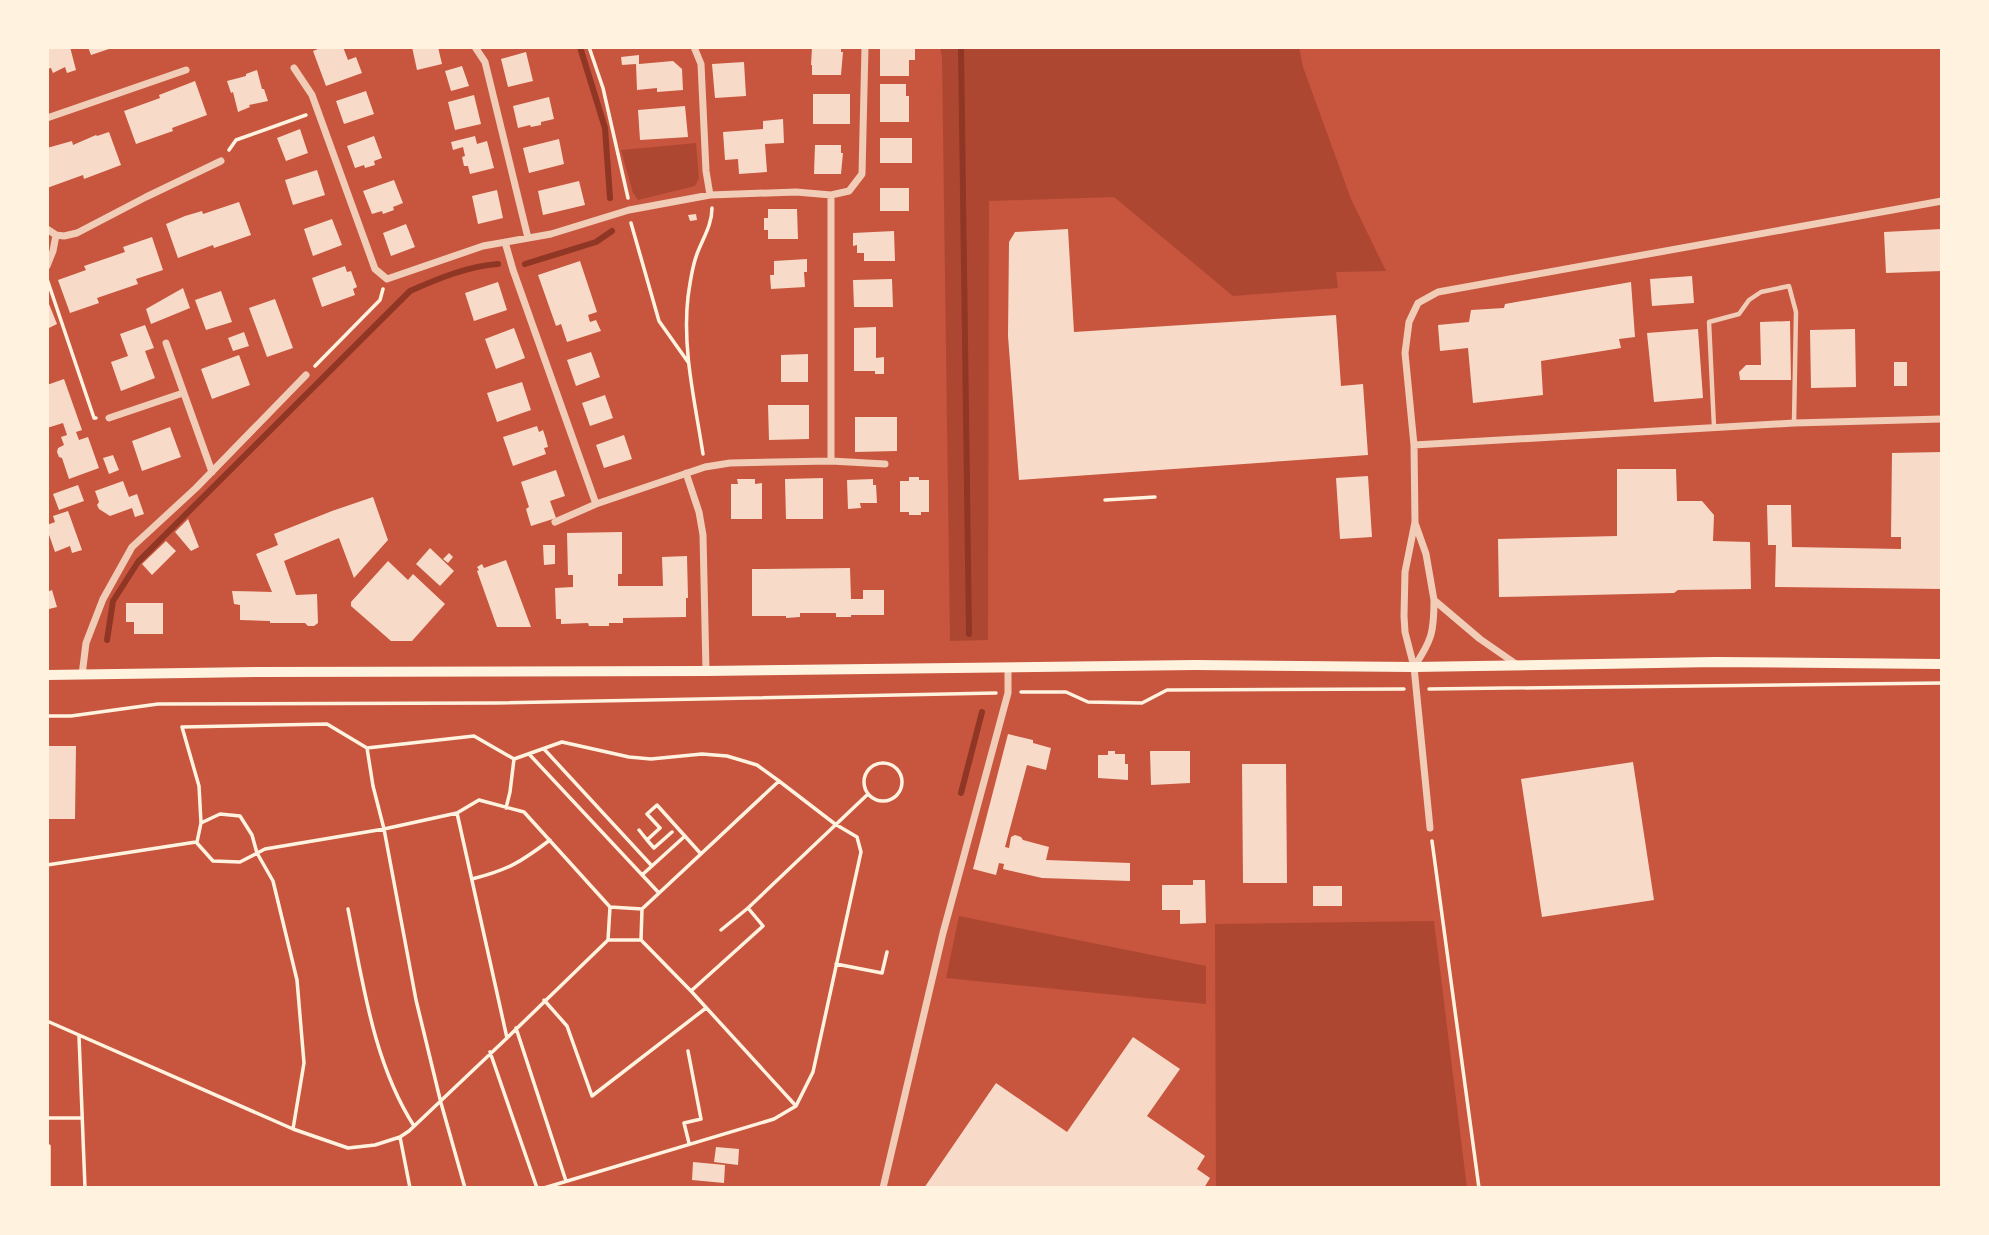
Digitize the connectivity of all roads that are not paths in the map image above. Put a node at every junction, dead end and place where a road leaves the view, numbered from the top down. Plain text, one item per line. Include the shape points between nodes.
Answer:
1 (475, 47) edge
2 (694, 47) edge
3 (865, 47) edge
4 (294, 68) dead end
5 (186, 69) dead end
6 (47, 118) edge
7 (220, 161) road end
8 (710, 195) junction
9 (831, 195) junction
10 (1942, 201) edge
11 (47, 229) edge
12 (56, 235) junction
13 (528, 238) junction
14 (505, 242) junction
15 (47, 265) edge
16 (166, 343) dead end
17 (306, 375) road end
18 (183, 393) junction
19 (109, 418) road end
20 (1942, 419) edge
21 (1794, 423) junction
22 (1714, 428) junction
23 (1414, 445) junction
24 (831, 460) junction
25 (885, 464) dead end
26 (212, 472) junction
27 (686, 473) junction
28 (596, 503) junction
29 (555, 522) dead end
30 (1415, 522) junction
31 (1434, 600) junction
32 (1942, 664) edge
33 (1519, 665) junction
34 (1414, 667) junction
35 (1008, 668) junction
36 (706, 671) junction
37 (47, 675) edge
38 (82, 675) junction
39 (1430, 828) road end
40 (883, 1188) edge

1 - 13 street via 485,62
2 - 8 street via 701,64
3 - 9 street via 862,174 849,191
4 - 14 street via 312,95 375,269 387,279
5 - 6 street
7 - 12 street via 78,233
8 - 9 street
8 - 13 street via 629,210
9 - 24 street
10 - 23 street via 1438,292 1418,303 1409,322 1405,353
11 - 12 street
12 - 15 street
13 - 14 street
14 - 28 street
16 - 18 street
17 - 26 street
18 - 19 street
18 - 26 street
20 - 21 street
21 - 22 street
21 - 22 lane via 1796,312 1789,286 1761,292 1739,314 1709,322
22 - 23 street
23 - 30 street
24 - 25 street
24 - 27 street via 730,463
26 - 38 street via 122,562 86,643
27 - 28 street
27 - 36 street via 703,535
28 - 29 street
30 - 31 street
30 - 34 street via 1405,572 1404,616
31 - 33 street
31 - 34 street via 1430,642
32 - 33 main road
33 - 34 main road
34 - 35 main road
34 - 39 street
35 - 36 main road
35 - 40 street via 1008,693 943,933
36 - 38 main road
37 - 38 main road

